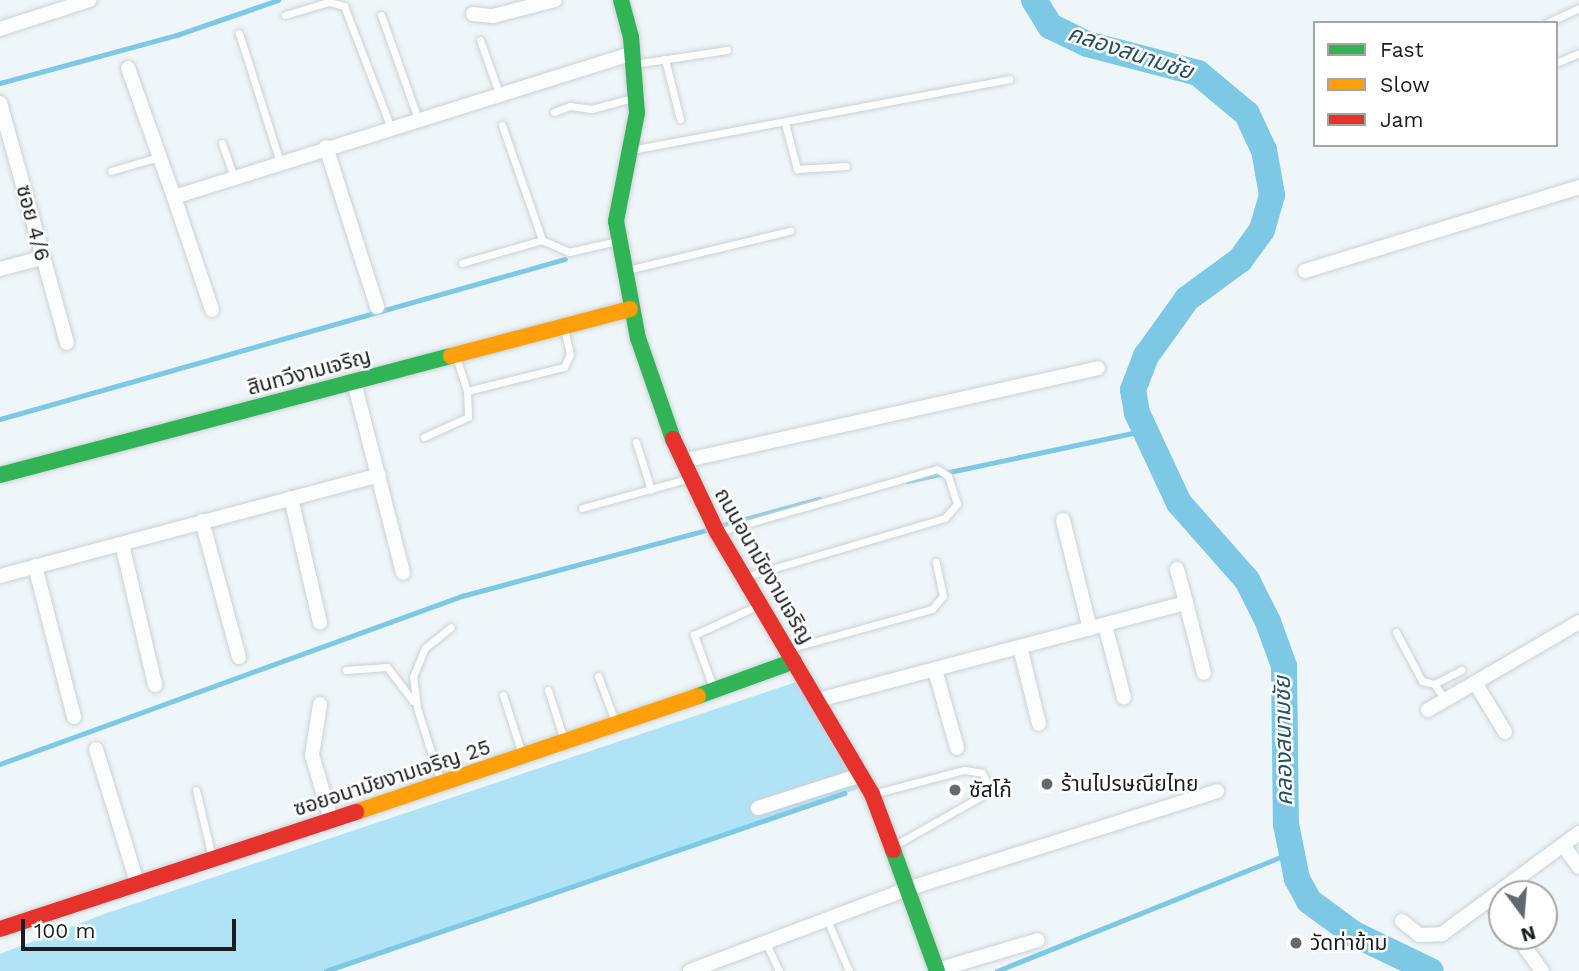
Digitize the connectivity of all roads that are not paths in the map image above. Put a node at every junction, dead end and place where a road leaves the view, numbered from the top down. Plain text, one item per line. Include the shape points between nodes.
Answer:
1 (89, 0) edge
2 (555, 0) edge
3 (621, 0) edge
4 (1579, 8) edge
5 (473, 14) dead end
6 (285, 15) dead end
7 (381, 15) dead end
8 (1551, 21) edge
9 (0, 29) edge
10 (239, 33) dead end
11 (480, 40) dead end
12 (727, 50) dead end
13 (1579, 53) edge
14 (633, 58) junction
15 (665, 59) junction
16 (1558, 62) edge
17 (128, 68) dead end
18 (1009, 79) dead end
19 (499, 93) junction
20 (636, 97) junction
21 (0, 104) edge
22 (554, 112) dead end
23 (418, 119) junction
24 (680, 119) dead end
25 (785, 123) junction
26 (502, 125) dead end
27 (391, 128) junction
28 (222, 143) dead end
29 (326, 147) junction
30 (630, 150) junction
31 (160, 157) junction
32 (280, 162) junction
33 (846, 166) dead end
34 (111, 172) dead end
35 (234, 178) junction
36 (1579, 187) edge
37 (174, 197) junction
38 (789, 231) dead end
39 (542, 240) junction
40 (618, 241) junction
41 (42, 258) junction
42 (462, 263) dead end
43 (0, 269) edge
44 (622, 271) junction
45 (1305, 271) dead end
46 (377, 307) dead end
47 (629, 309) junction
48 (212, 310) dead end
49 (564, 325) junction
50 (67, 343) dead end
51 (455, 354) junction
52 (1098, 368) dead end
53 (354, 382) junction
54 (467, 391) junction
55 (424, 438) dead end
56 (636, 442) dead end
57 (683, 461) junction
58 (0, 475) edge
59 (379, 475) junction
60 (691, 478) junction
61 (651, 490) junction
62 (291, 498) junction
63 (582, 508) dead end
64 (1063, 520) dead end
65 (202, 521) junction
66 (717, 532) junction
67 (122, 544) junction
68 (936, 562) dead end
69 (35, 566) junction
70 (1177, 569) dead end
71 (403, 573) dead end
72 (0, 576) edge
73 (743, 578) junction
74 (1186, 603) junction
75 (760, 604) junction
76 (320, 622) dead end
77 (1579, 622) edge
78 (1105, 625) junction
79 (451, 627) dead end
80 (1090, 629) junction
81 (1396, 632) dead end
82 (1020, 647) junction
83 (791, 655) junction
84 (239, 657) dead end
85 (346, 670) dead end
86 (935, 670) junction
87 (1462, 670) dead end
88 (1203, 673) dead end
89 (598, 676) dead end
90 (1434, 684) junction
91 (1476, 684) junction
92 (155, 685) dead end
93 (548, 690) dead end
94 (714, 692) junction
95 (503, 695) dead end
96 (1124, 698) dead end
97 (1446, 700) junction
98 (818, 701) junction
99 (320, 704) dead end
100 (417, 708) junction
101 (1428, 710) dead end
102 (74, 717) dead end
103 (1039, 724) dead end
104 (617, 726) junction
105 (1504, 732) dead end
106 (565, 744) junction
107 (957, 748) dead end
108 (96, 749) dead end
109 (523, 757) junction
110 (861, 775) junction
111 (441, 784) junction
112 (197, 790) dead end
113 (1217, 791) dead end
114 (872, 794) junction
115 (758, 808) dead end
116 (331, 819) junction
117 (1579, 834) edge
118 (895, 845) junction
119 (1563, 845) junction
120 (212, 858) junction
121 (1579, 867) edge
122 (1517, 880) edge
123 (137, 882) junction
124 (910, 888) junction
125 (1488, 902) edge
126 (826, 918) junction
127 (1402, 920) dead end
128 (0, 929) edge
129 (765, 940) junction
130 (1038, 940) dead end
131 (1527, 950) edge
132 (937, 970) edge
133 (690, 971) edge
134 (779, 971) edge
135 (849, 971) edge
136 (1542, 971) edge

1 - 9 street
2 - 5 street via 493,16
3 - 14 street, ถนนอนามัยงามเจริญ
4 - 8 lane
6 - 27 lane via 329,2 344,6
7 - 23 lane
10 - 32 lane
11 - 19 lane
12 - 15 lane
13 - 16 lane
14 - 15 lane
14 - 19 street
14 - 20 street, ถนนอนามัยงามเจริญ
15 - 24 lane
17 - 31 street
18 - 25 lane
19 - 23 street
20 - 22 lane via 592,109 570,106
20 - 30 street, ถนนอนามัยงามเจริญ
21 - 41 street, ซอย 4/6
23 - 27 street
25 - 30 lane
25 - 33 lane via 797,169
26 - 39 lane
27 - 29 street
28 - 35 lane
29 - 32 street
29 - 46 street
30 - 40 street, ถนนอนามัยงามเจริญ via 617,195
31 - 34 lane
31 - 37 street
32 - 35 street
35 - 37 street
36 - 45 street
37 - 48 street
38 - 44 lane
39 - 40 lane via 569,251
39 - 42 lane
40 - 44 street, ถนนอนามัยงามเจริญ
41 - 43 street
41 - 50 street, ซอย 4/6
44 - 47 street, ถนนอนามัยงามเจริญ
47 - 49 street, สินทวีงามเจริญ
47 - 57 street, ถนนอนามัยงามเจริญ
49 - 51 street, สินทวีงามเจริญ
49 - 54 lane via 570,354 564,368
51 - 53 street, สินทวีงามเจริญ
51 - 54 lane
52 - 57 street
53 - 58 street, สินทวีงามเจริญ
53 - 59 street
54 - 55 lane via 471,409 463,423
56 - 61 lane
57 - 60 street, ถนนอนามัยงามเจริญ
59 - 62 street
59 - 71 street
60 - 61 lane
60 - 66 street, ถนนอนามัยงามเจริญ
61 - 63 lane
62 - 65 street
62 - 76 street
64 - 80 street
65 - 67 street
65 - 84 street
66 - 73 street, ถนนอนามัยงามเจริญ
66 - 73 lane via 937,470 948,476 957,504 945,518
67 - 69 street
67 - 92 street
68 - 83 lane via 943,596 932,609
69 - 72 street
69 - 102 street
70 - 74 street
73 - 75 street, ถนนอนามัยงามเจริญ
74 - 78 street
74 - 88 street
75 - 83 street, ถนนอนามัยงามเจริญ
75 - 94 lane via 694,635
77 - 91 street
78 - 80 street
78 - 96 street
79 - 100 lane via 416,662
80 - 82 street
81 - 90 lane via 1422,681
82 - 86 street
82 - 103 street
83 - 94 street, ซอยอนามัยงามเจริญ 25
83 - 98 street, ถนนอนามัยงามเจริญ
85 - 100 lane via 387,667
86 - 98 street
86 - 107 street
87 - 90 lane
89 - 104 lane
90 - 97 lane
91 - 97 street
91 - 105 street
93 - 106 lane
94 - 104 street, ซอยอนามัยงามเจริญ 25
95 - 109 lane
97 - 101 street
98 - 110 street, ถนนอนามัยงามเจริญ
99 - 116 street via 312,755
100 - 111 lane
104 - 106 street, ซอยอนามัยงามเจริญ 25
106 - 109 street, ซอยอนามัยงามเจริญ 25
108 - 123 street
109 - 111 street, ซอยอนามัยงามเจริญ 25
110 - 114 street, ถนนอนามัยงามเจริญ
110 - 115 street
111 - 116 street, ซอยอนามัยงามเจริญ 25
112 - 120 lane
113 - 124 street
114 - 118 street, ถนนอนามัยงามเจริญ
114 - 118 lane via 964,770 982,773 986,780 980,797
116 - 120 street, ซอยอนามัยงามเจริญ 25
117 - 119 street
118 - 124 street, ถนนอนามัยงามเจริญ
119 - 121 street
119 - 122 street
120 - 123 street, ซอยอนามัยงามเจริญ 25
123 - 128 street, ซอยอนามัยงามเจริญ 25
124 - 126 street
124 - 132 street, ถนนอนามัยงามเจริญ
125 - 127 street via 1442,934 1419,935
126 - 129 street
126 - 135 lane
129 - 133 street
129 - 134 lane
130 - 132 street
131 - 136 street

